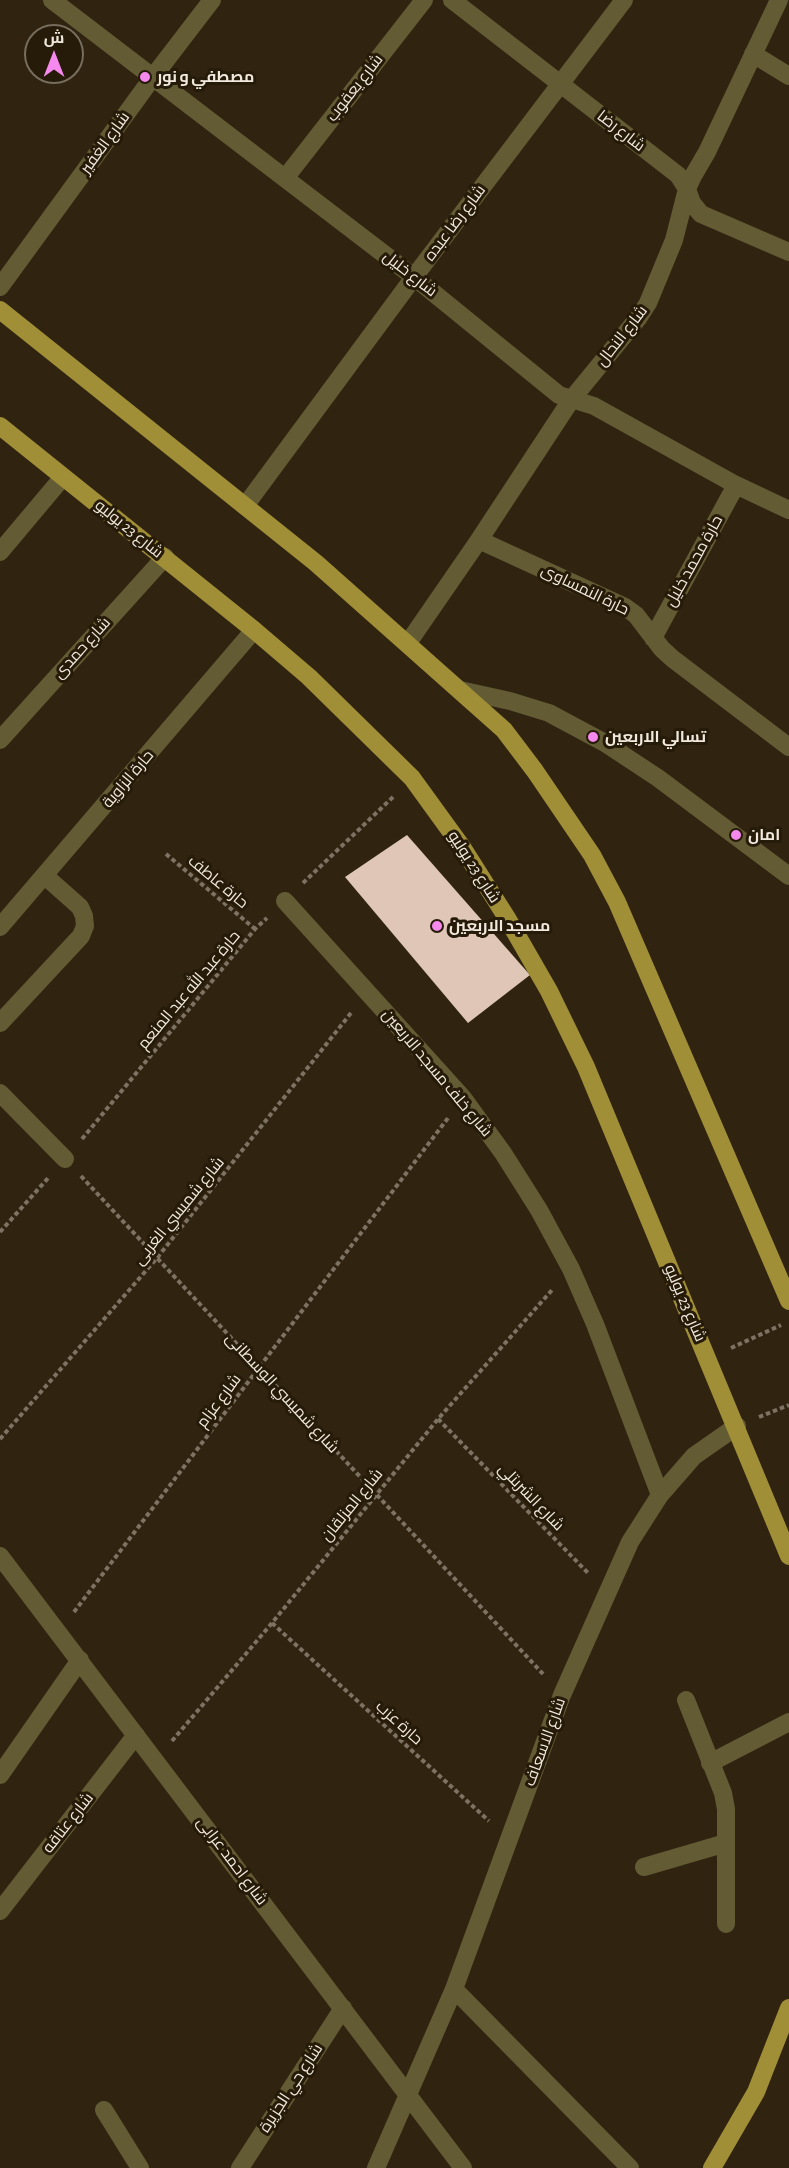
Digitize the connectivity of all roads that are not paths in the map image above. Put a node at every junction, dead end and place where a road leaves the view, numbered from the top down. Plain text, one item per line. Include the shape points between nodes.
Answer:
1 (52, 0) edge
2 (212, 0) edge
3 (424, 0) edge
4 (452, 0) edge
5 (624, 0) edge
6 (779, 0) edge
7 (753, 54) junction
8 (789, 76) edge
9 (153, 77) junction
10 (560, 83) junction
11 (286, 177) junction
12 (687, 189) junction
13 (789, 252) edge
14 (414, 277) junction
15 (0, 287) edge
16 (0, 310) edge
17 (571, 400) junction
18 (0, 426) edge
19 (63, 477) junction
20 (736, 485) junction
21 (245, 506) junction
22 (789, 510) edge
23 (479, 540) junction
24 (0, 552) edge
25 (165, 557) junction
26 (254, 630) junction
27 (653, 638) junction
28 (408, 643) junction
29 (460, 690) junction
30 (6, 720) edge
31 (0, 740) edge
32 (789, 747) edge
33 (45, 876) junction
34 (789, 876) edge
35 (285, 901) road end
36 (0, 927) edge
37 (0, 1023) edge
38 (0, 1093) edge
39 (65, 1159) road end
40 (789, 1301) edge
41 (737, 1426) junction
42 (660, 1495) junction
43 (0, 1556) edge
44 (789, 1556) edge
45 (80, 1660) junction
46 (686, 1700) dead end
47 (789, 1722) edge
48 (136, 1735) junction
49 (711, 1763) junction
50 (0, 1776) edge
51 (726, 1843) junction
52 (644, 1867) dead end
53 (0, 1911) edge
54 (726, 1924) dead end
55 (454, 1989) junction
56 (343, 2008) junction
57 (789, 2008) edge
58 (407, 2093) junction
59 (104, 2110) dead end
60 (140, 2168) edge
61 (240, 2168) edge
62 (376, 2168) edge
63 (463, 2168) edge
64 (630, 2168) edge
65 (712, 2168) edge

1 - 9 street, شارع خليل
2 - 9 street, شارع الغفير
3 - 11 street, شارع يعقوب
4 - 10 street, شارع رضا
5 - 10 street, شارع رضا عبده
6 - 7 street, شارع النحال
7 - 8 street
7 - 12 street, شارع النحال
9 - 11 street, شارع خليل
9 - 15 street, شارع الغفير
10 - 12 street, شارع رضا via 678,175
10 - 14 street, شارع رضا عبده
11 - 14 street, شارع خليل
12 - 13 street, شارع رضا via 701,214
12 - 17 street, شارع النحال via 674,240 648,303
14 - 17 street, شارع خليل via 554,391
14 - 21 street, شارع رضا عبده
16 - 21 main road
17 - 20 street, شارع خليل via 594,406
17 - 23 street, شارع النحال
18 - 19 main road, شارع 23 يوليو
19 - 24 street
19 - 25 main road, شارع 23 يوليو
20 - 22 street, شارع خليل
20 - 27 street, حارة محمد خليل
21 - 28 main road
23 - 27 street, حارة النمساوى via 625,607
23 - 28 street, شارع النحال
25 - 26 main road, شارع 23 يوليو
25 - 30 street, شارع حمدى
26 - 33 street, حارة الزاوية
26 - 41 main road, شارع 23 يوليو via 412,778 507,918 586,1067
27 - 32 street, حارة النمساوى via 673,659
28 - 29 main road
29 - 34 street via 549,712 605,743
29 - 40 main road via 504,730 592,855 617,902
30 - 31 street, شارع حمدى
33 - 36 street, حارة الزاوية
33 - 37 street via 80,907 85,926 81,936
35 - 42 street, شارع خلف مسجد الاربعين via 463,1098 539,1210 571,1269
38 - 39 street
41 - 42 street, شارع الاسعاف via 694,1456
41 - 44 main road, شارع 23 يوليو
42 - 55 street, شارع الاسعاف via 630,1542 562,1695
43 - 45 street, شارع احمد عرابى
45 - 48 street, شارع احمد عرابى
45 - 50 street
46 - 49 street
47 - 49 street
48 - 53 street, شارع عتاقه
48 - 56 street, شارع احمد عرابى
49 - 51 street via 723,1793
51 - 52 street
51 - 54 street
55 - 58 street, شارع الاسعاف
55 - 64 street
56 - 58 street, شارع احمد عرابى
56 - 61 street, شارع حي الجزيرة
57 - 65 main road via 756,2092
58 - 62 street, شارع الاسعاف
58 - 63 street, شارع احمد عرابى
59 - 60 street

